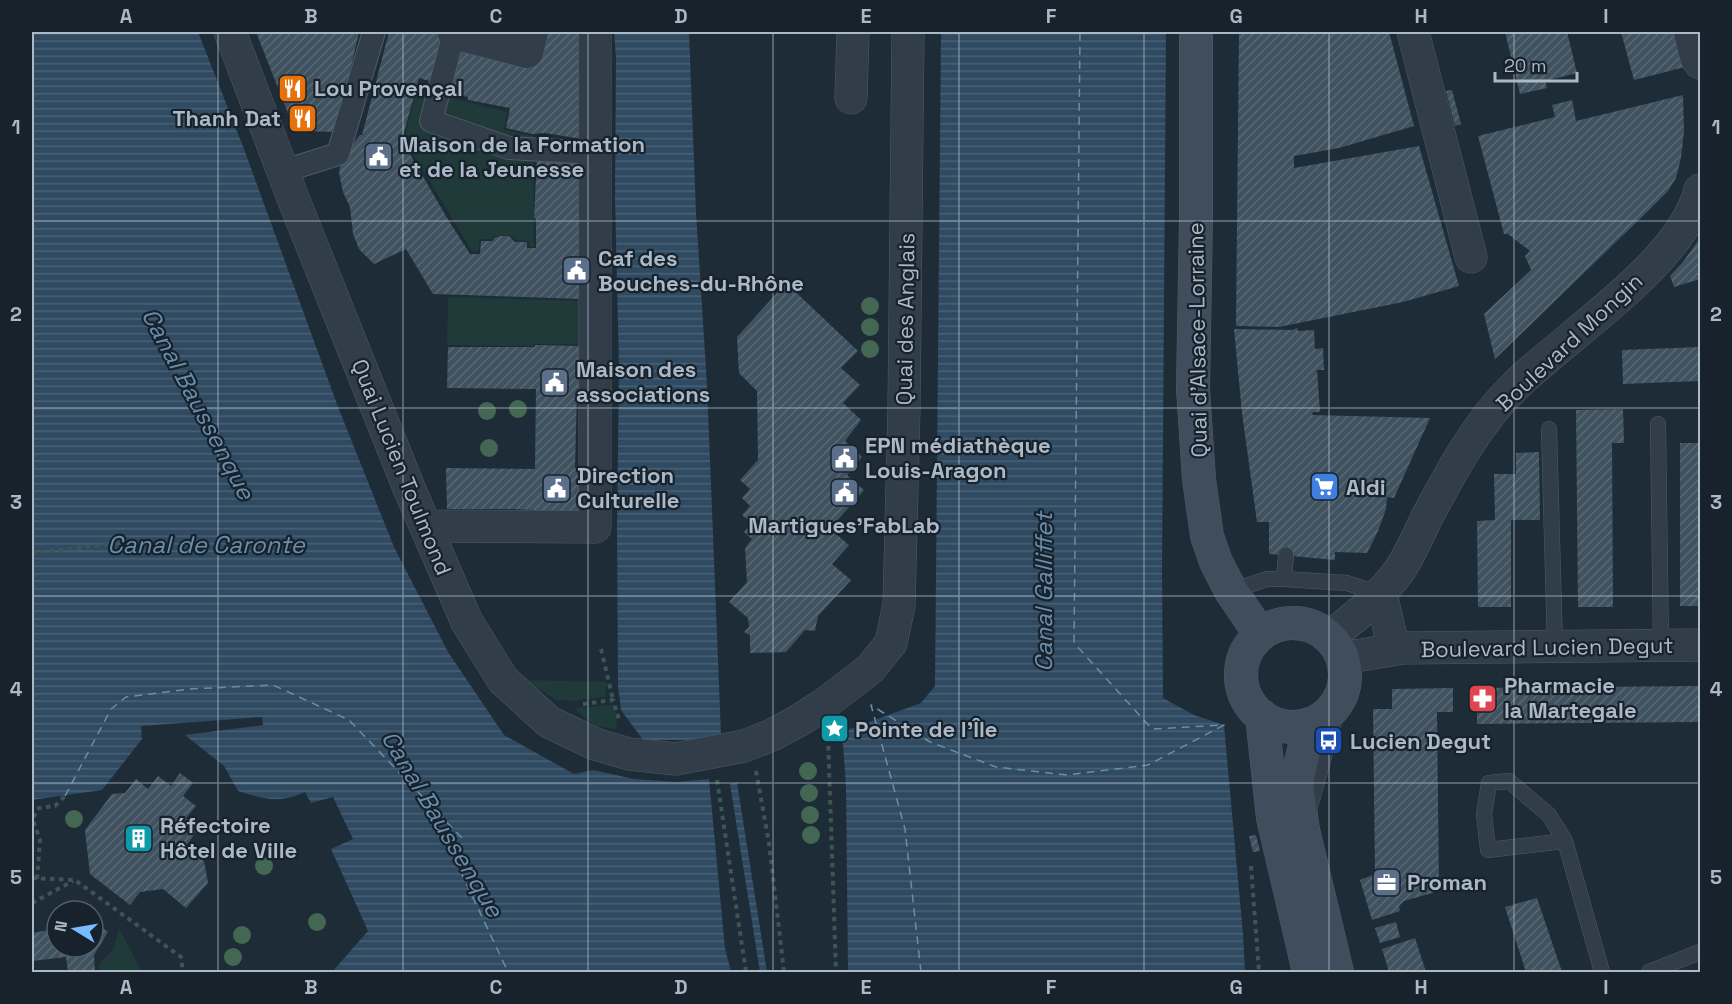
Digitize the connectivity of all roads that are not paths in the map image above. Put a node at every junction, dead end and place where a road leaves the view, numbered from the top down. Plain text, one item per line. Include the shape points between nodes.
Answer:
1 (230, 32) edge
2 (374, 32) edge
3 (454, 32) edge
4 (532, 32) edge
5 (595, 32) edge
6 (853, 32) edge
7 (908, 32) edge
8 (1196, 32) edge
9 (1413, 32) edge
10 (1690, 32) edge
11 (1701, 63) edge
12 (851, 98) dead end
13 (595, 153) junction
14 (284, 171) junction
15 (1701, 190) edge
16 (1471, 257) dead end
17 (1658, 424) dead end
18 (1549, 429) dead end
19 (426, 526) junction
20 (1286, 555) dead end
21 (1284, 579) junction
22 (1231, 591) junction
23 (1381, 594) junction
24 (1260, 634) junction
25 (1701, 645) edge
26 (1661, 646) junction
27 (1336, 647) junction
28 (1555, 647) junction
29 (1394, 649) junction
30 (1343, 690) junction
31 (1262, 716) junction
32 (1310, 724) junction
33 (714, 765) joint
34 (1303, 830) junction
35 (1565, 841) junction
36 (1701, 952) edge
37 (1309, 972) edge
38 (1337, 972) edge
39 (1602, 972) edge
40 (1649, 972) edge

1 - 14 street, Quai Lucien Toulmond
2 - 14 street via 338,154
3 - 4 street via 526,52
3 - 13 street via 431,121 509,148
5 - 13 street
6 - 12 street
7 - 33 street, Quai des Anglais via 899,605 891,643 870,669 823,705
8 - 22 main road, Quai d'Alsace-Lorraine via 1196,442 1207,536
9 - 16 street
10 - 11 street
13 - 19 street via 595,526
14 - 19 street, Quai Lucien Toulmond
15 - 23 street, Boulevard Mongin via 1684,227 1655,262 1514,387 1477,430 1400,569
17 - 26 lane
18 - 28 lane
19 - 33 street, Quai Lucien Toulmond via 467,622 503,680 549,722 595,744 629,754
20 - 21 lane
21 - 22 lane via 1267,579
21 - 23 lane via 1347,583
22 - 24 main road, Quai d'Alsace-Lorraine
23 - 27 street, Boulevard Mongin
23 - 29 street, Boulevard Lucien Degut
24 - 27 main road via 1288,622 1304,623 1318,628
24 - 31 main road via 1243,660 1241,675 1247,698
25 - 26 street, Boulevard Lucien Degut
26 - 28 street, Boulevard Lucien Degut
27 - 29 street, Boulevard Lucien Degut
27 - 30 main road via 1346,674
28 - 29 street, Boulevard Lucien Degut
30 - 32 main road via 1325,717
30 - 34 lane
31 - 32 main road via 1294,727
31 - 37 main road via 1274,818
32 - 34 main road via 1297,789
34 - 38 main road
35 - 35 lane via 1549,815 1509,781 1489,783 1484,814 1488,850
35 - 39 lane
36 - 40 lane

